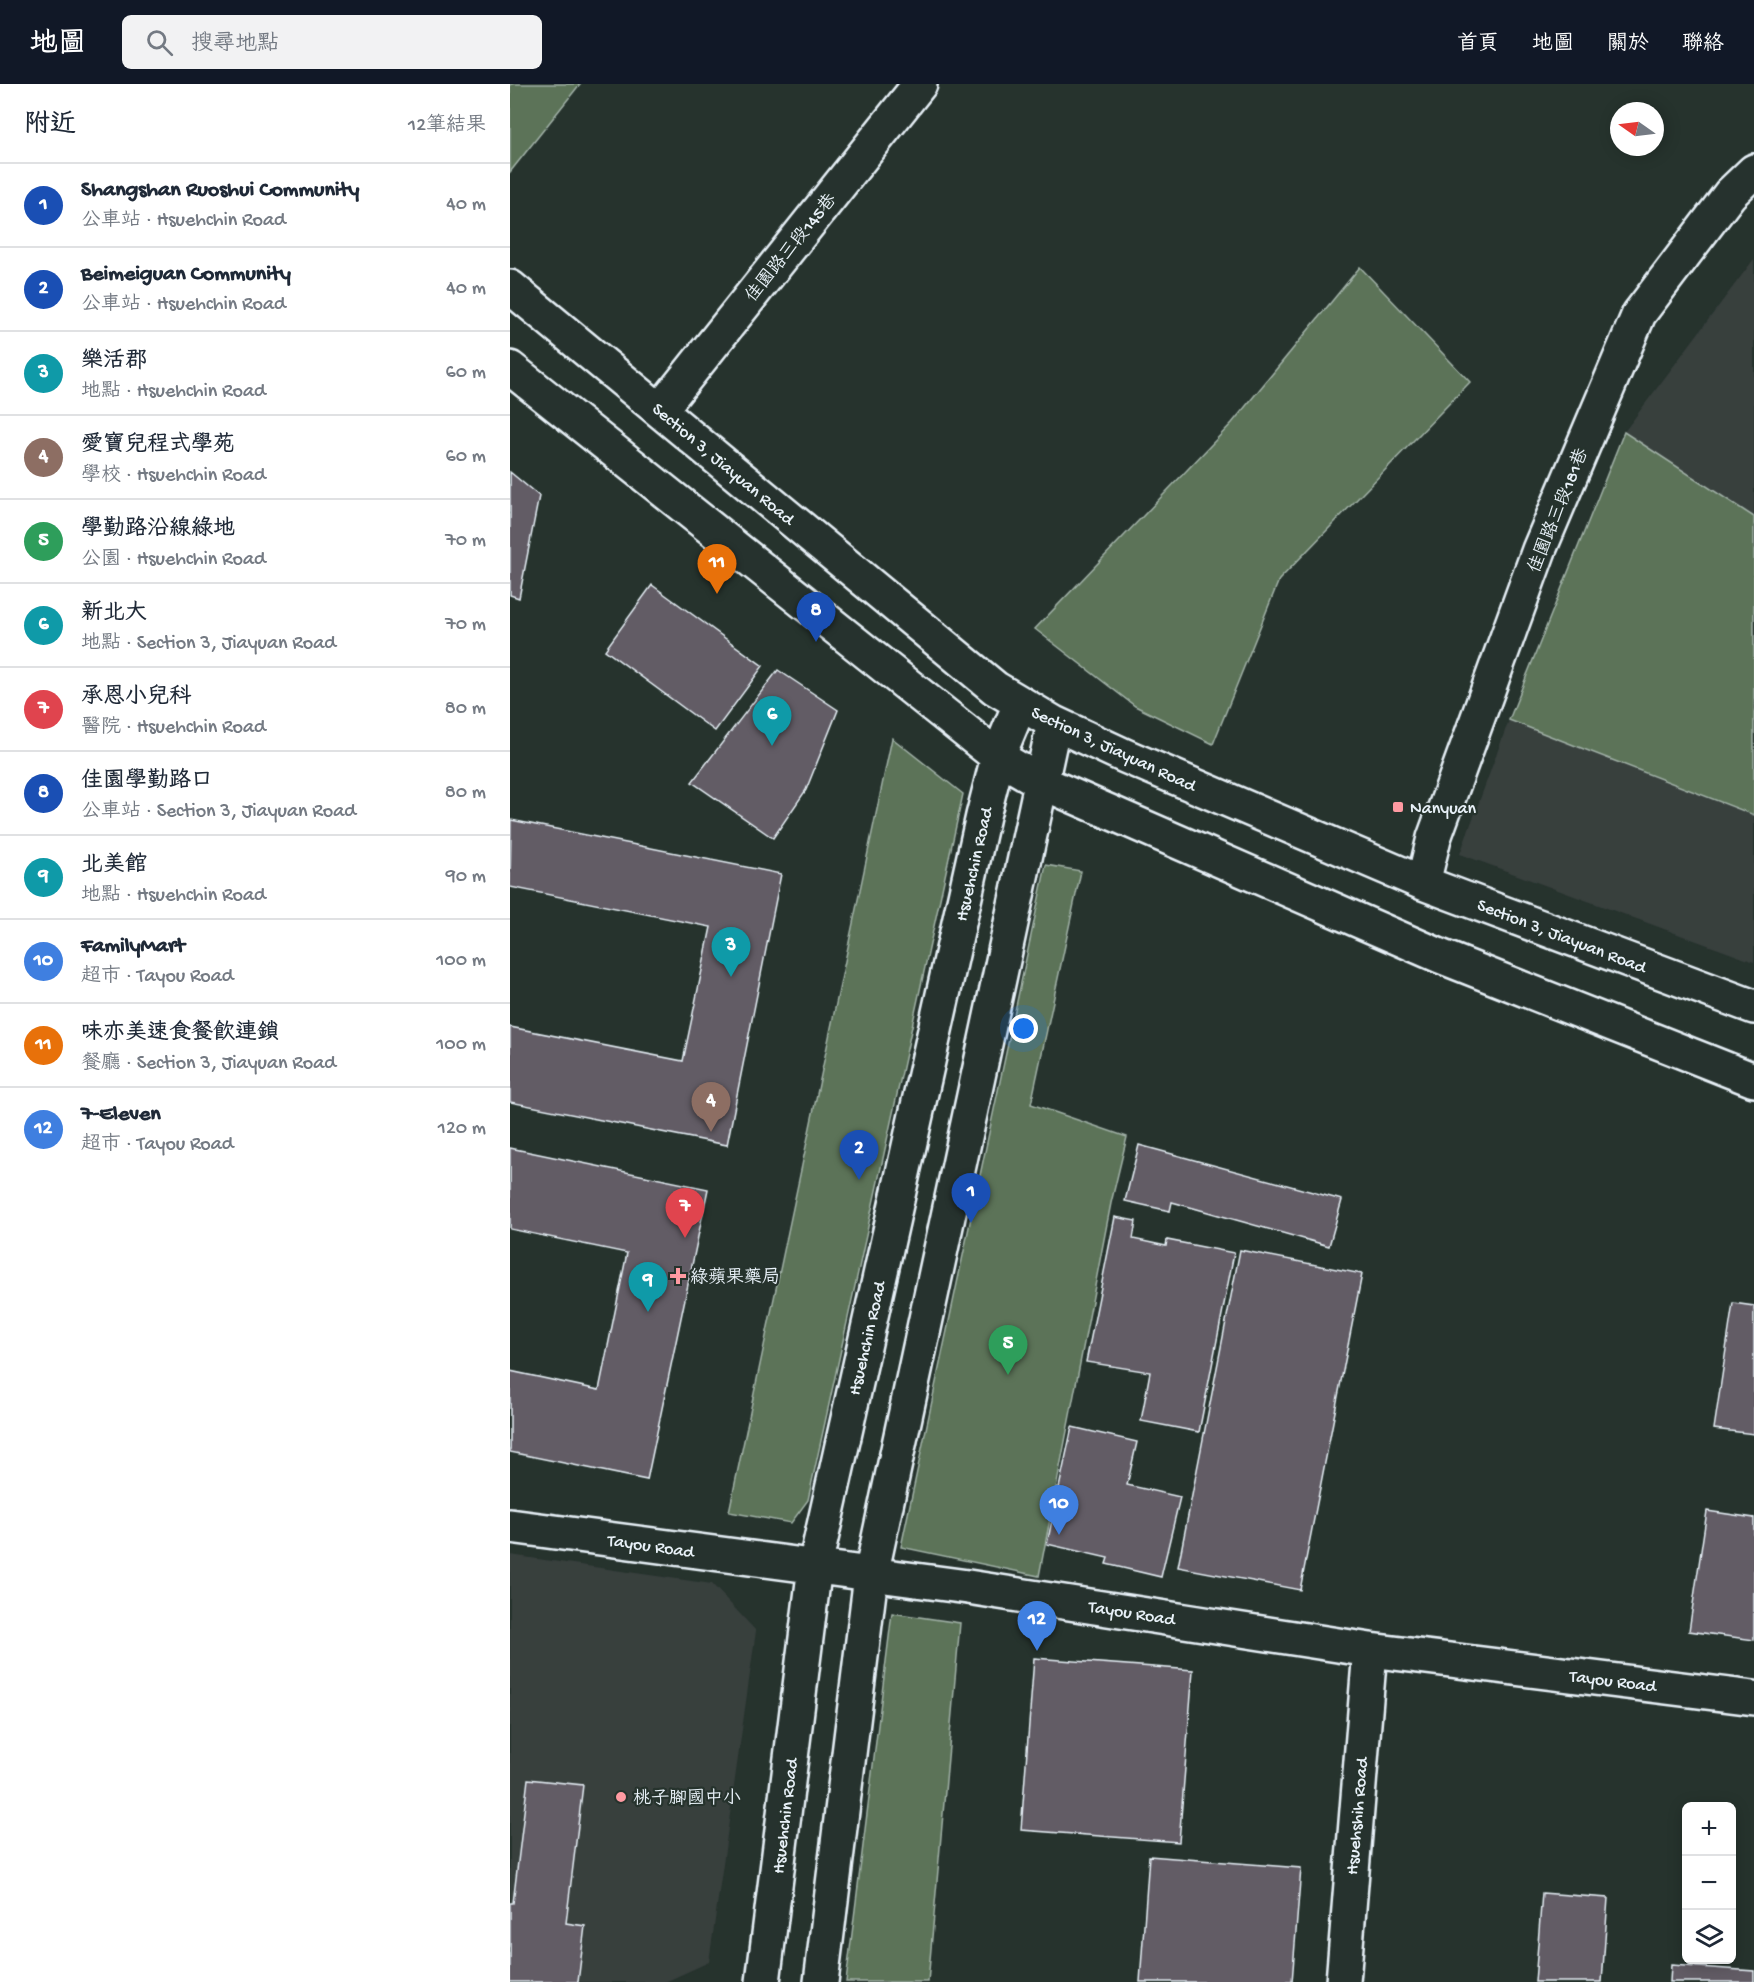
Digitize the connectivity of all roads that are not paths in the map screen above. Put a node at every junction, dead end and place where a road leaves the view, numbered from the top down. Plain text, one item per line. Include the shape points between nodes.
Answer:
1 (920, 84) edge
2 (1754, 171) edge
3 (510, 287) edge
4 (510, 368) edge
5 (660, 410) junction
6 (1020, 704) junction
7 (1054, 723) junction
8 (998, 757) junction
9 (1041, 782) junction
10 (1423, 883) junction
11 (1754, 1007) edge
12 (1754, 1080) edge
13 (510, 1526) edge
14 (815, 1566) junction
15 (871, 1575) junction
16 (1370, 1650) junction
17 (1754, 1698) edge
18 (763, 1982) edge
19 (821, 1982) edge
20 (1343, 1982) edge

1 - 5 street, 佳園路三段145巷
2 - 10 street, 佳園路三段181巷 via 1730,194 1640,314 1539,550 1434,838
3 - 5 street, Section 3, Jiayuan Road
4 - 8 street
5 - 6 street, Section 3, Jiayuan Road via 995,688
6 - 7 street, Section 3, Jiayuan Road
6 - 8 street, Hsuehchin Road
7 - 9 street
7 - 10 street, Section 3, Jiayuan Road
8 - 9 street
8 - 14 street, Hsuehchin Road
9 - 12 street via 1440,956
9 - 15 street
10 - 11 street, Section 3, Jiayuan Road
13 - 14 street, Tayou Road
14 - 15 street, Tayou Road
14 - 18 street, Hsuehchin Road
15 - 16 street, Tayou Road
15 - 19 street
16 - 17 street, Tayou Road
16 - 20 street, Hsuehshih Road

